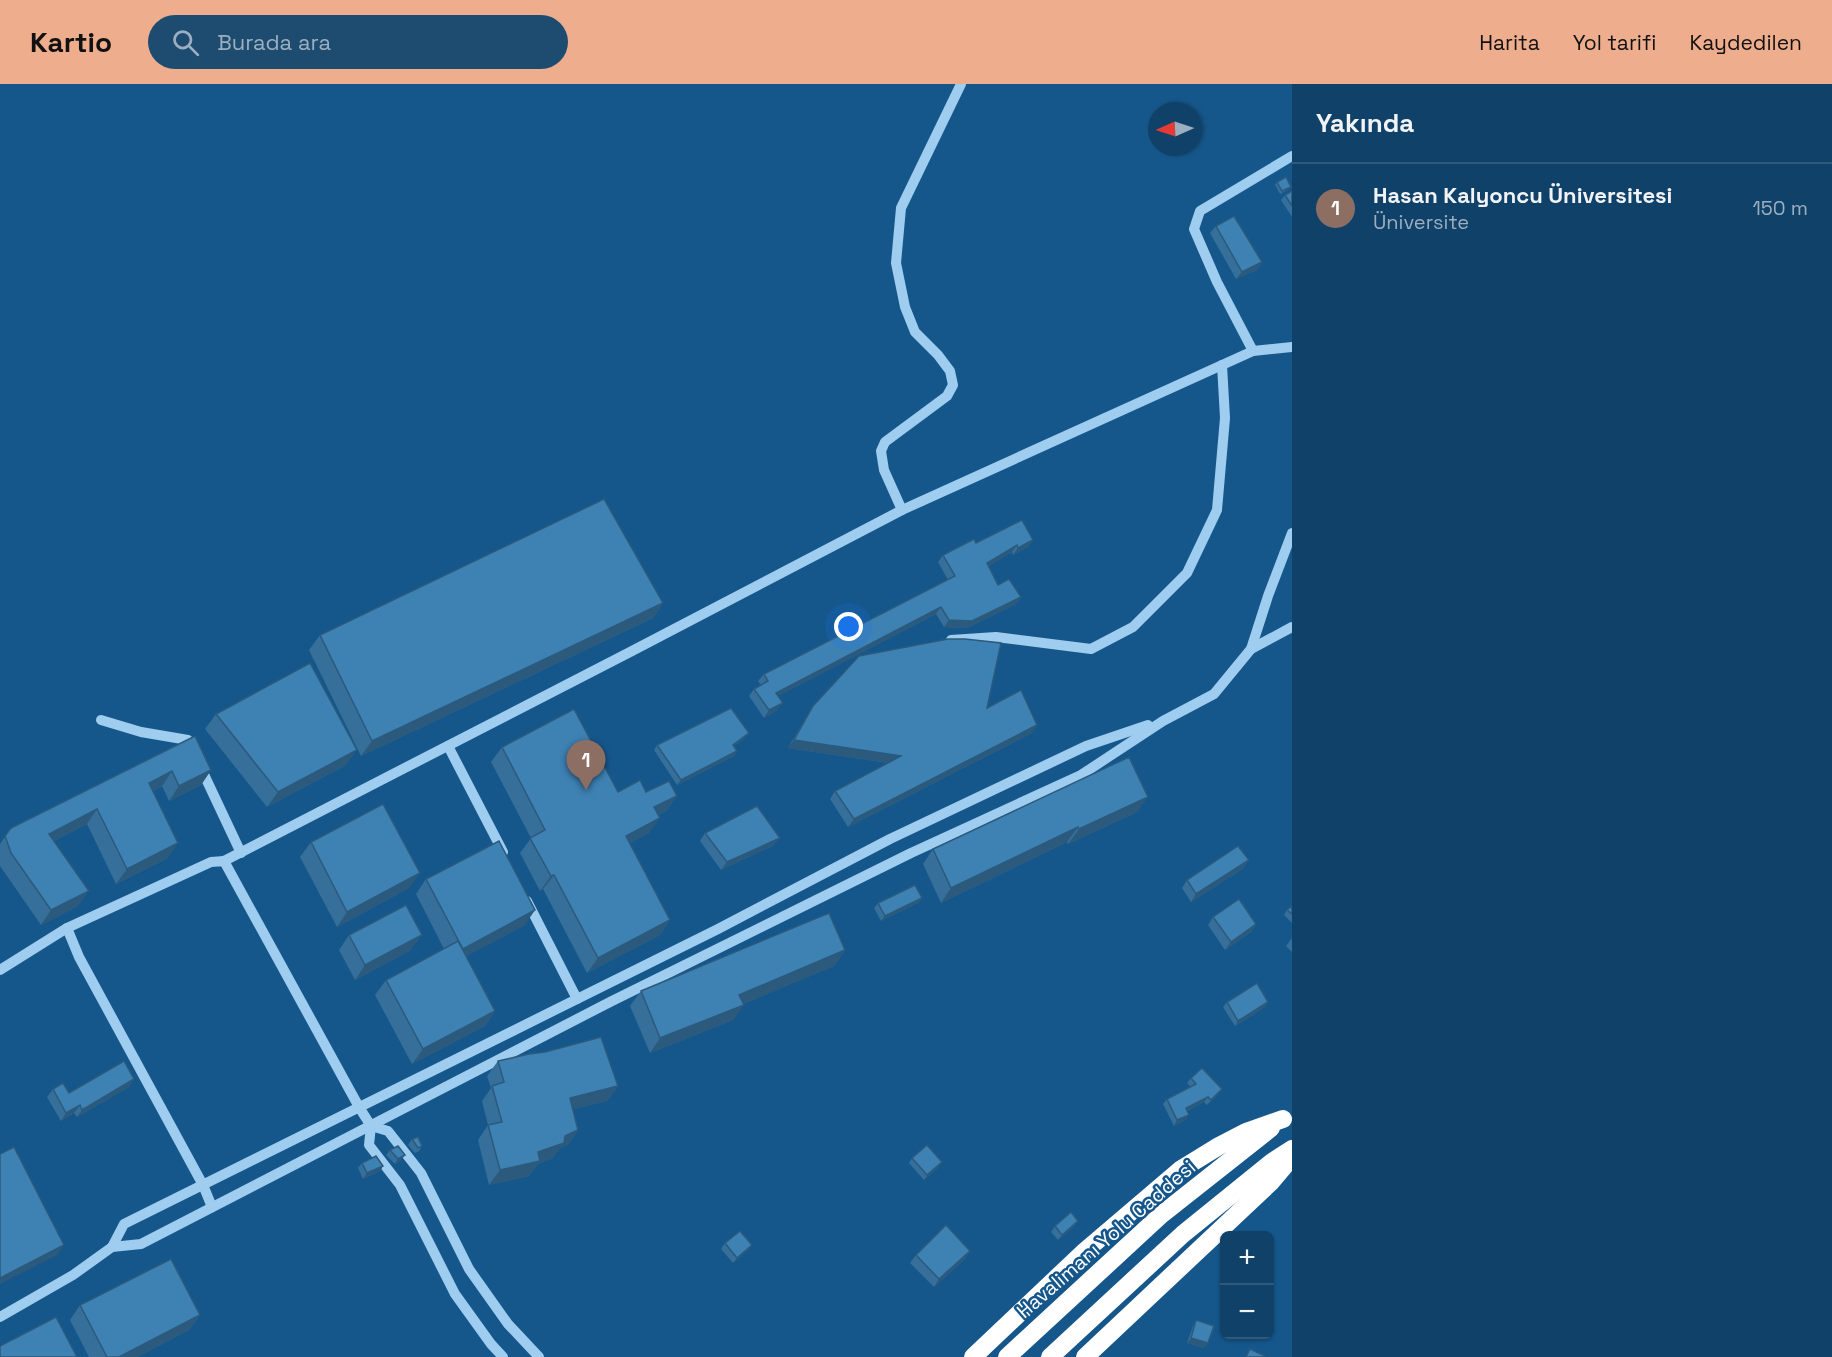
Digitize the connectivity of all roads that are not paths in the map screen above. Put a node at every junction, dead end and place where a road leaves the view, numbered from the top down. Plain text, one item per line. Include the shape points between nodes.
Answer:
1 (961, 84) edge
2 (1292, 156) edge
3 (1292, 347) edge
4 (1253, 351) junction
5 (1222, 365) junction
6 (902, 510) junction
7 (1292, 533) edge
8 (1292, 627) edge
9 (946, 640) edge
10 (1251, 649) junction
11 (101, 720) dead end
12 (1163, 720) junction
13 (448, 746) junction
14 (241, 853) junction
15 (224, 861) junction
16 (507, 861) edge
17 (524, 893) edge
18 (67, 928) junction
19 (0, 970) edge
20 (577, 999) junction
21 (359, 1107) junction
22 (1288, 1116) edge
23 (370, 1126) junction
24 (1292, 1149) edge
25 (1292, 1156) edge
26 (203, 1185) junction
27 (212, 1207) junction
28 (112, 1247) junction
29 (0, 1317) edge
30 (502, 1357) edge
31 (539, 1357) edge
32 (973, 1357) edge
33 (1007, 1357) edge
34 (1050, 1357) edge
35 (1085, 1357) edge

1 - 6 street via 901,208 896,263 905,307 915,332 950,371 952,386 947,396 885,442 881,451 884,470
2 - 4 street via 1200,211 1194,229
3 - 4 street
4 - 5 street
5 - 6 street
5 - 9 street via 1225,418 1217,510 1187,573 1133,627 1091,649 996,637
6 - 13 street
7 - 10 street
8 - 10 street
10 - 12 street via 1214,694
11 - 14 street via 188,740
12 - 20 street via 1086,746 890,838
12 - 23 street via 1081,775 900,858
13 - 14 street
13 - 16 street
14 - 15 street
15 - 18 street via 211,862
15 - 21 street
17 - 20 street
18 - 19 street
18 - 26 street
20 - 21 street
21 - 23 street
21 - 26 street
22 - 32 highway via 1246,1132 1180,1170 1085,1251
22 - 33 highway, Havalimanı Yolu Caddesi via 1161,1215
23 - 27 street
23 - 30 street via 369,1144 400,1185 455,1294
23 - 31 street via 388,1131 421,1173 469,1269 508,1324
24 - 34 highway via 1183,1234
25 - 35 highway via 1271,1182
26 - 27 street
26 - 28 street via 124,1224
27 - 28 street via 141,1244
28 - 29 street via 73,1275

